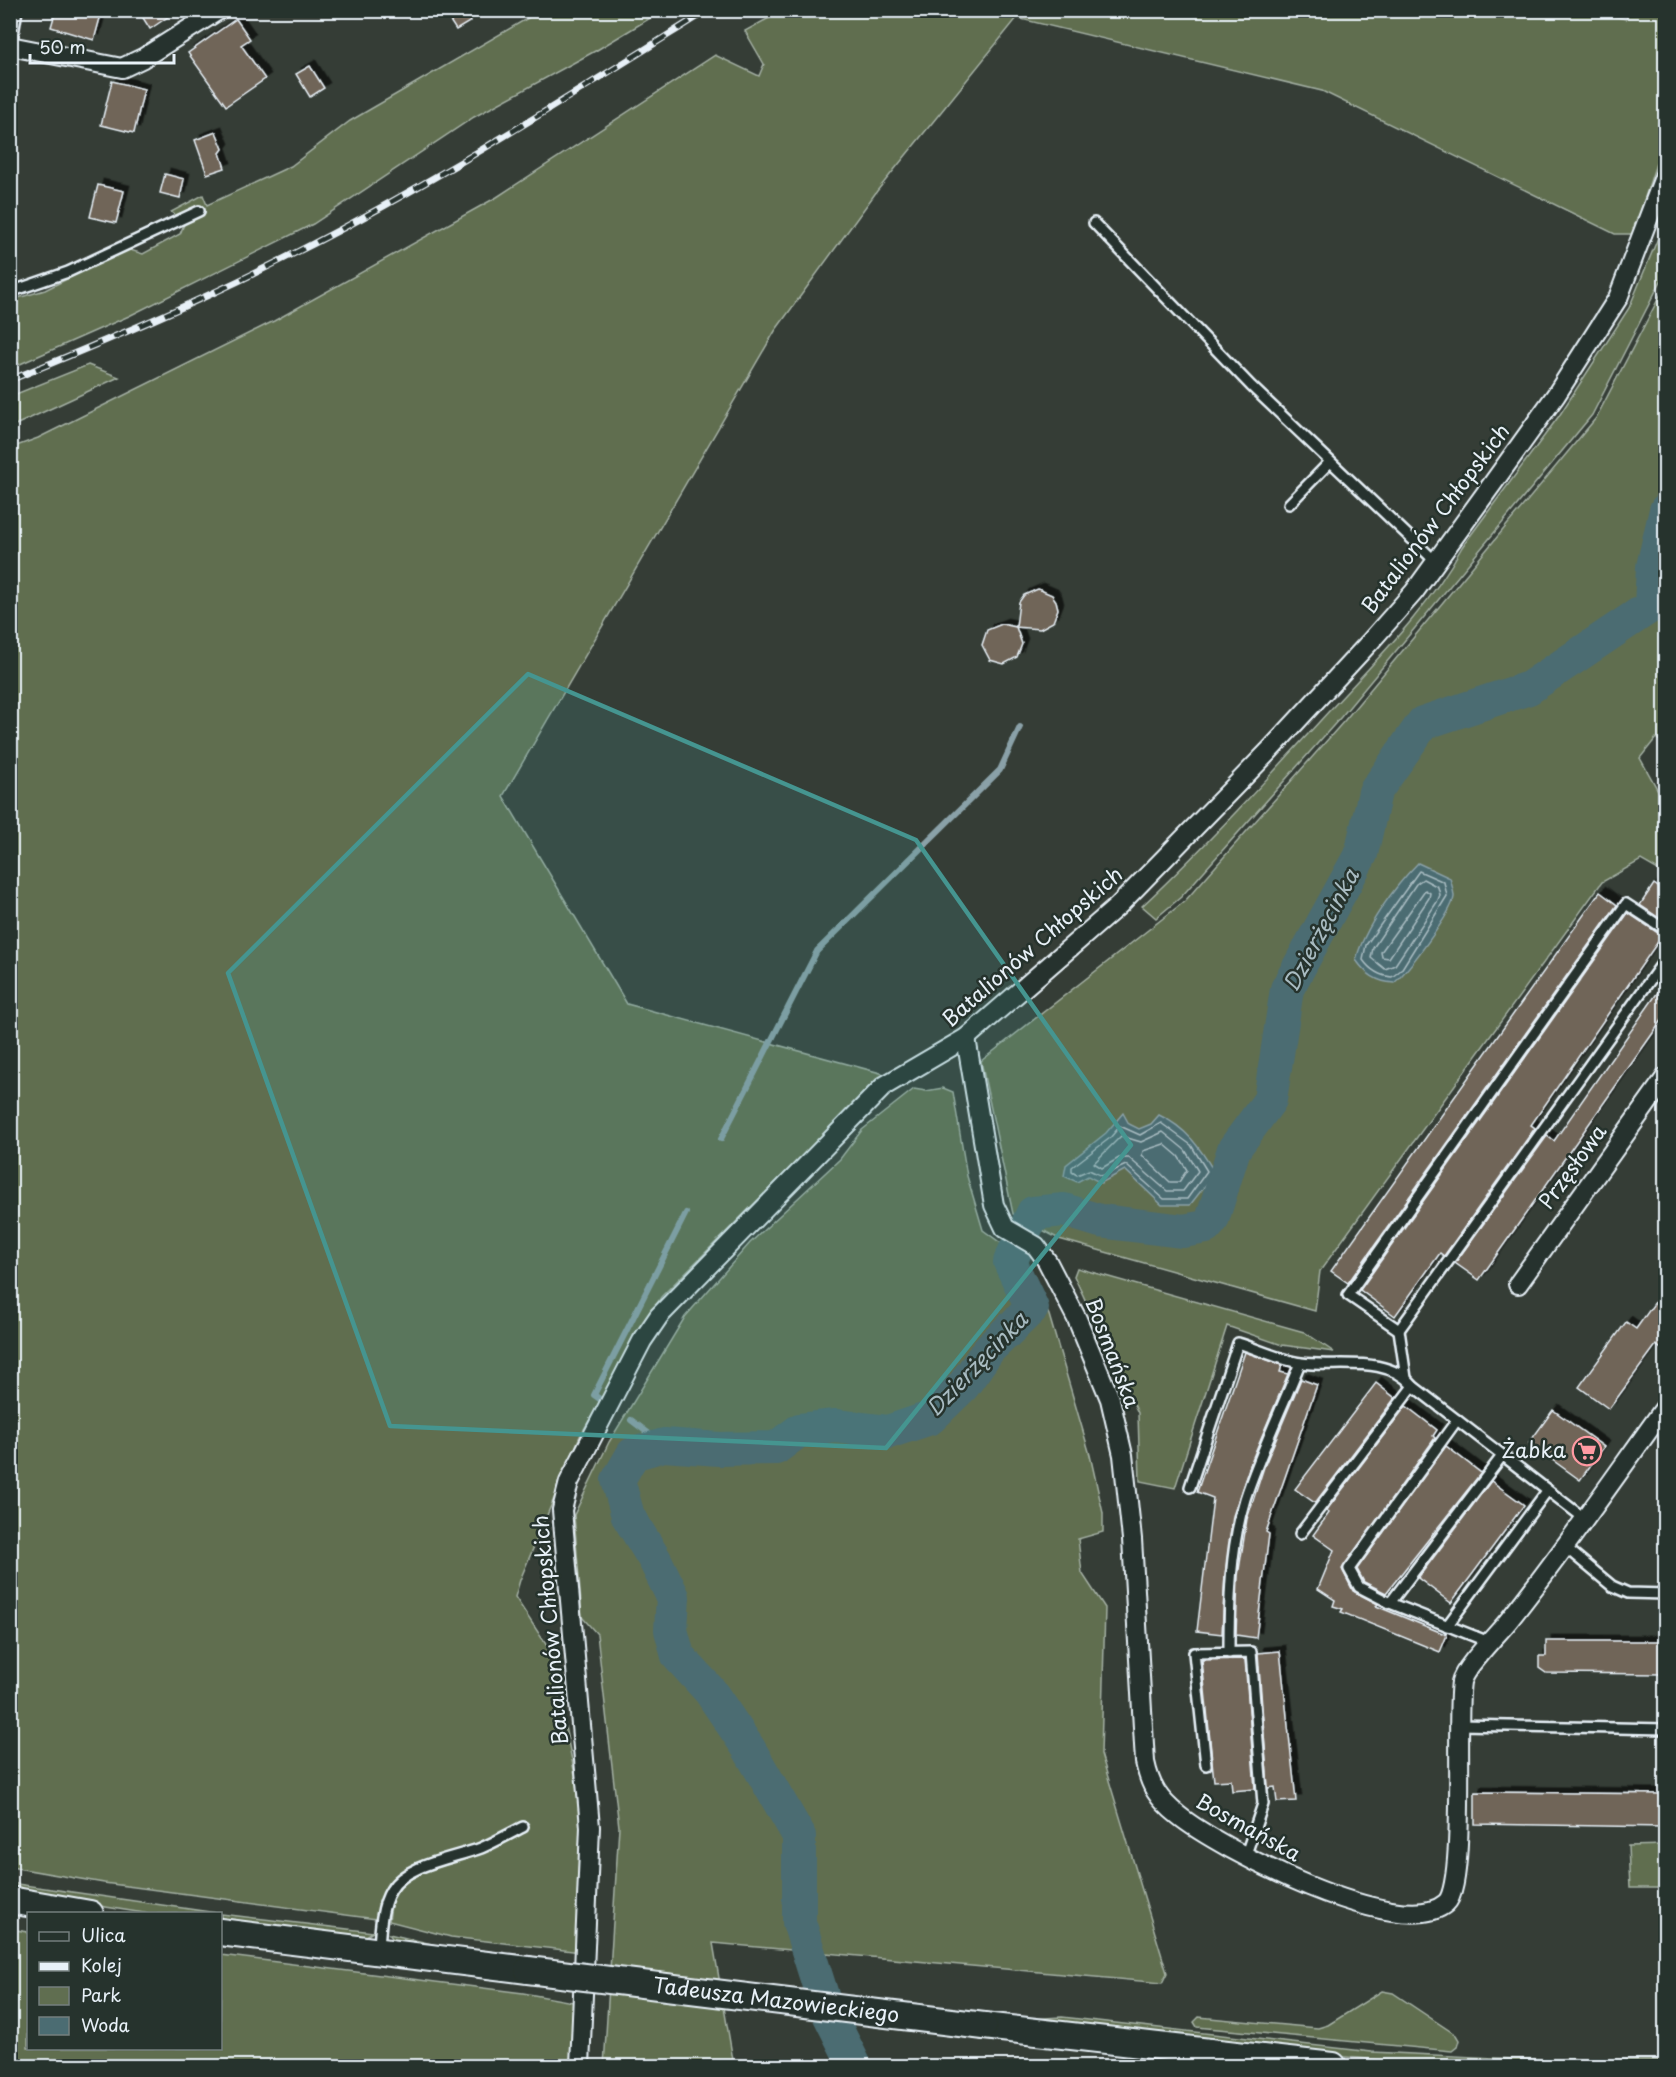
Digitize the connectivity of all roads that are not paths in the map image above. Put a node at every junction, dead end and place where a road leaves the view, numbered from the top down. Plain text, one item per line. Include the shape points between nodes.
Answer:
1 (17, 10) edge
2 (219, 10) edge
3 (11, 46) edge
4 (1665, 172) edge
5 (199, 211) dead end
6 (1094, 223) dead end
7 (10, 292) edge
8 (1330, 462) junction
9 (1289, 504) dead end
10 (1436, 562) junction
11 (1665, 930) edge
12 (1665, 958) edge
13 (966, 1038) junction
14 (1665, 1077) edge
15 (1518, 1284) dead end
16 (1399, 1330) junction
17 (1300, 1363) junction
18 (1406, 1378) junction
19 (1413, 1386) junction
20 (1665, 1406) edge
21 (1457, 1420) junction
22 (1502, 1456) junction
23 (1190, 1487) dead end
24 (1547, 1491) junction
25 (1585, 1519) junction
26 (1300, 1534) dead end
27 (1564, 1546) junction
28 (1665, 1594) edge
29 (1390, 1604) junction
30 (1447, 1626) junction
31 (1489, 1642) junction
32 (1228, 1653) junction
33 (1460, 1725) junction
34 (1665, 1729) edge
35 (1206, 1765) dead end
36 (523, 1827) dead end
37 (1245, 1857) junction
38 (10, 1899) edge
39 (79, 1912) edge
40 (222, 1932) edge
41 (379, 1951) junction
42 (580, 2067) edge
43 (1333, 2067) edge

1 - 3 lane
2 - 3 street via 122,68
4 - 10 street, Batalionów Chłopskich via 1618,298 1556,395
5 - 7 lane via 68,272
6 - 8 lane
8 - 9 lane
8 - 10 lane
10 - 13 street, Batalionów Chłopskich via 1414,592 1268,752 1118,906
11 - 16 lane via 1626,904 1348,1295
12 - 16 lane
13 - 37 street, Bosmańska via 994,1205 1005,1228 1036,1246 1047,1261 1110,1399 1123,1455 1139,1618 1144,1762 1150,1784 1177,1815
13 - 42 street, Batalionów Chłopskich via 884,1086 659,1316 642,1341 564,1495 562,1522 590,1836
14 - 15 street, Przęsłowa
16 - 18 lane
17 - 18 lane via 1362,1364
17 - 23 lane via 1238,1343
17 - 32 lane via 1245,1499 1229,1602
18 - 19 lane
19 - 21 lane
19 - 26 lane
20 - 25 street, Bosmańska
21 - 22 lane
21 - 29 lane via 1349,1569 1359,1587
22 - 24 lane
22 - 29 lane
24 - 25 lane
24 - 30 lane
25 - 27 street, Bosmańska
27 - 28 lane via 1612,1587 1628,1593
27 - 31 street, Bosmańska
29 - 30 lane
30 - 31 lane
31 - 33 street, Bosmańska via 1462,1680
32 - 35 lane via 1194,1653
32 - 37 lane via 1251,1652 1255,1699 1263,1804
33 - 34 lane
33 - 37 street, Bosmańska via 1455,1871 1453,1893 1446,1903 1429,1909 1395,1911 1340,1897 1274,1873
36 - 41 lane via 399,1880 385,1903
38 - 39 main road
40 - 41 main road, Tadeusza Mazowieckiego
41 - 43 main road, Tadeusza Mazowieckiego, bridge

